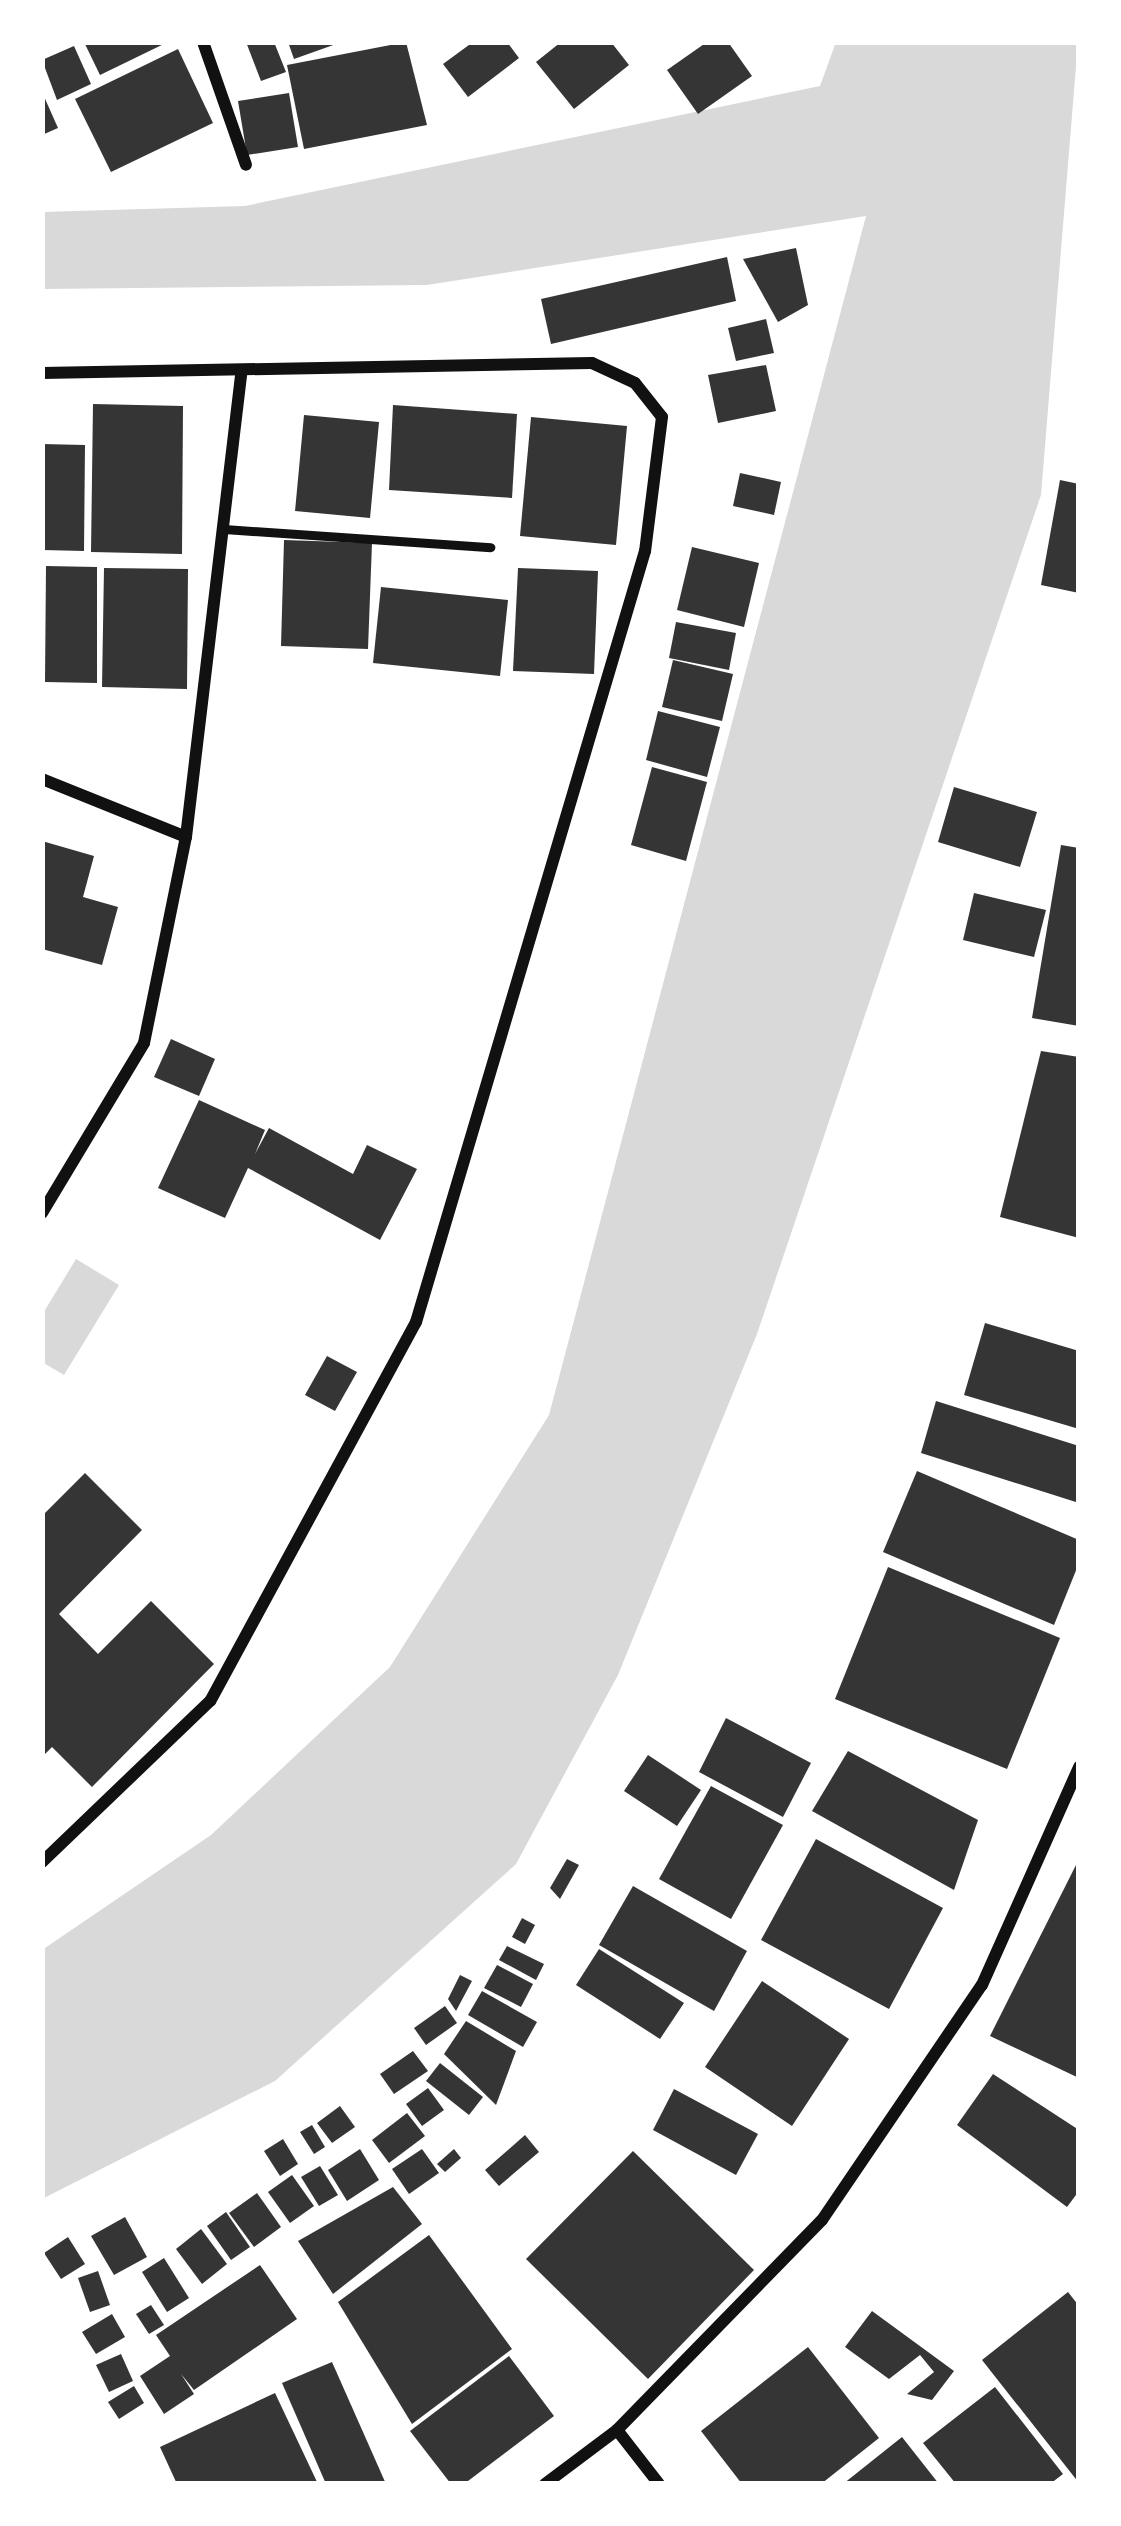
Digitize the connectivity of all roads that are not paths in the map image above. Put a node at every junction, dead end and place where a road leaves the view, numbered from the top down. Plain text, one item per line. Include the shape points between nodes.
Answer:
1 (203, 42) edge
2 (246, 165) dead end
3 (242, 370) junction
4 (42, 373) edge
5 (224, 530) junction
6 (490, 547) dead end
7 (42, 779) edge
8 (186, 837) junction
9 (42, 1213) edge
10 (1079, 1767) edge
11 (42, 1862) edge
12 (617, 2430) junction
13 (545, 2484) edge
14 (659, 2484) edge

1 - 2 street
3 - 4 street
3 - 5 street
3 - 11 street via 607,367 650,394 662,417 645,550 416,1322 210,1701
5 - 6 lane
5 - 8 street
7 - 8 street
8 - 9 street via 144,1043
10 - 12 street via 982,1985 822,2220
12 - 13 street
12 - 14 street

